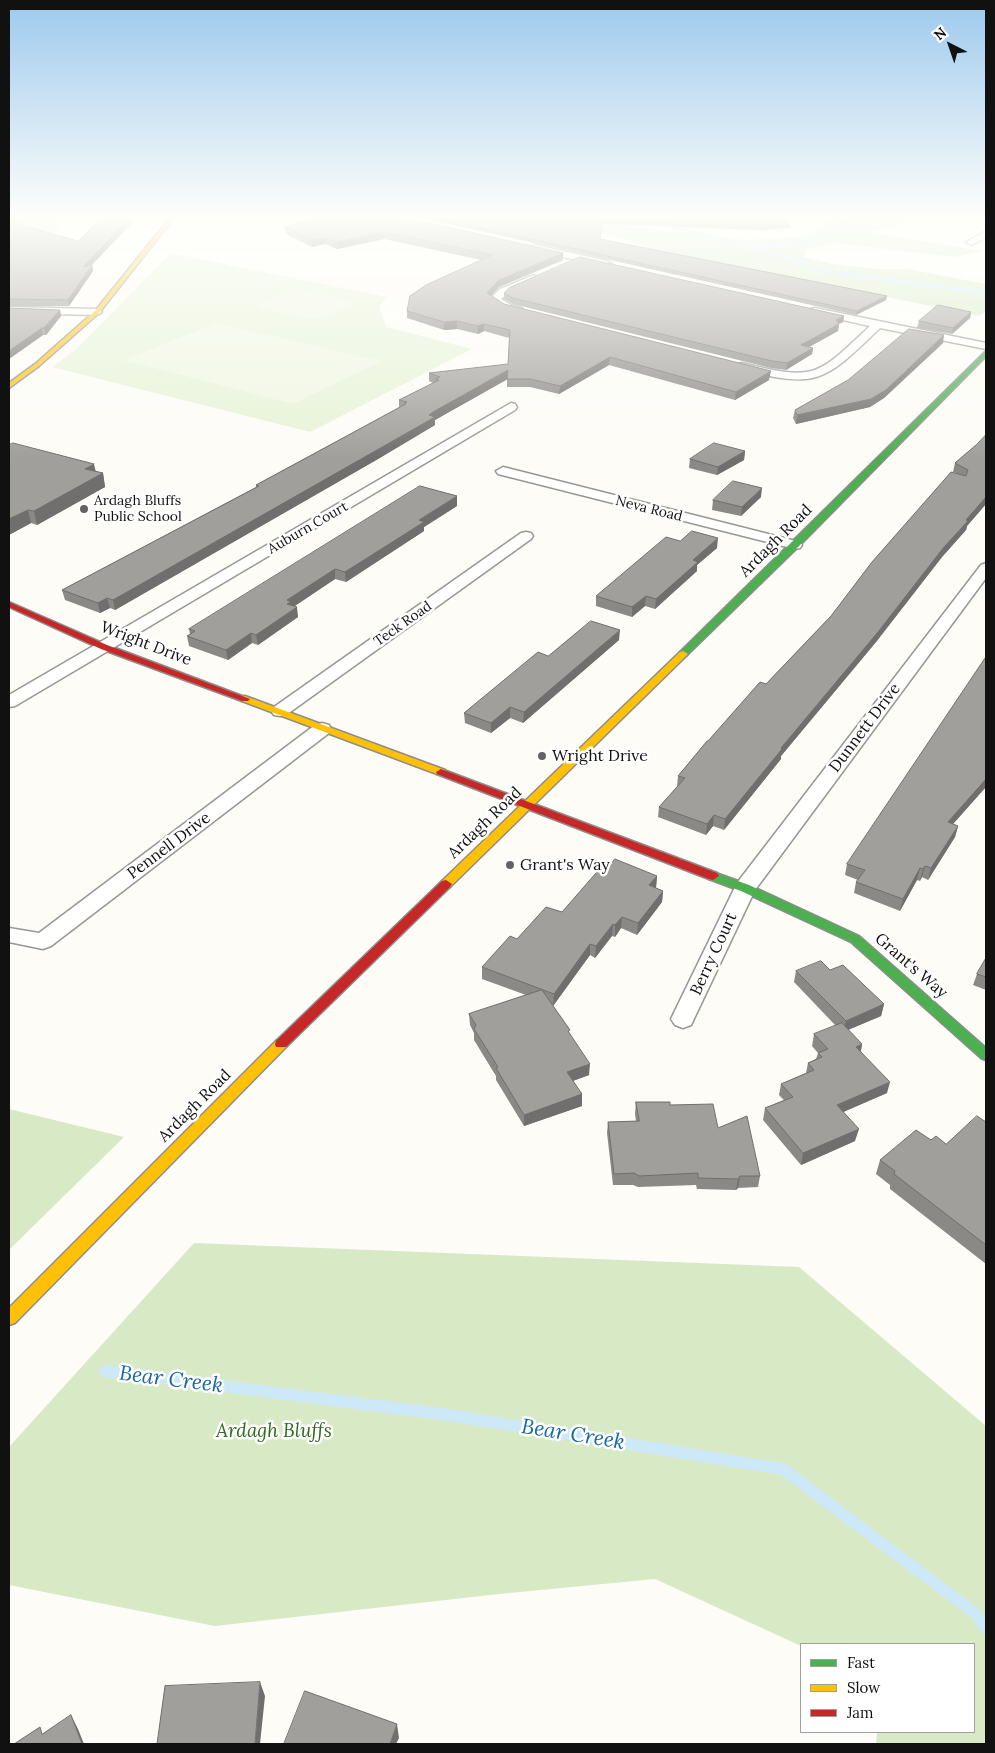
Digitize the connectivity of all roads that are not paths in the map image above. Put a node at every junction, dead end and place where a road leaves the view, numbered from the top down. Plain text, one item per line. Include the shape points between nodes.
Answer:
1 (110, 296) edge
2 (499, 296) edge
3 (800, 308) edge
4 (9, 310) edge
5 (97, 312) junction
6 (526, 312) edge
7 (877, 325) junction
8 (986, 346) edge
9 (986, 353) edge
10 (733, 364) edge
11 (9, 386) edge
12 (511, 407) dead end
13 (503, 471) dead end
14 (526, 536) dead end
15 (795, 545) junction
16 (986, 568) edge
17 (9, 604) edge
18 (104, 647) junction
19 (9, 702) edge
20 (280, 711) junction
21 (322, 729) junction
22 (527, 805) junction
23 (745, 888) junction
24 (9, 935) edge
25 (683, 1019) dead end
26 (986, 1055) edge
27 (9, 1318) edge

1 - 5 street
2 - 6 street via 494,300 508,308
3 - 7 street
4 - 5 street
5 - 11 street
7 - 8 street
7 - 10 street via 828,369 805,378 771,374
9 - 15 street, Ardagh Road
12 - 18 street, Auburn Court
13 - 15 street, Neva Road
14 - 20 street, Teck Road
15 - 22 street, Ardagh Road
16 - 23 street, Dunnett Drive
17 - 18 street, Wright Drive
18 - 19 street, Auburn Court
18 - 20 street, Wright Drive
20 - 21 street, Wright Drive
21 - 22 street, Wright Drive
21 - 24 street, Pennell Drive via 43,941
22 - 23 street, Grant's Way
22 - 27 street, Ardagh Road via 252,1072
23 - 25 street, Berry Court
23 - 26 street, Grant's Way via 855,938

